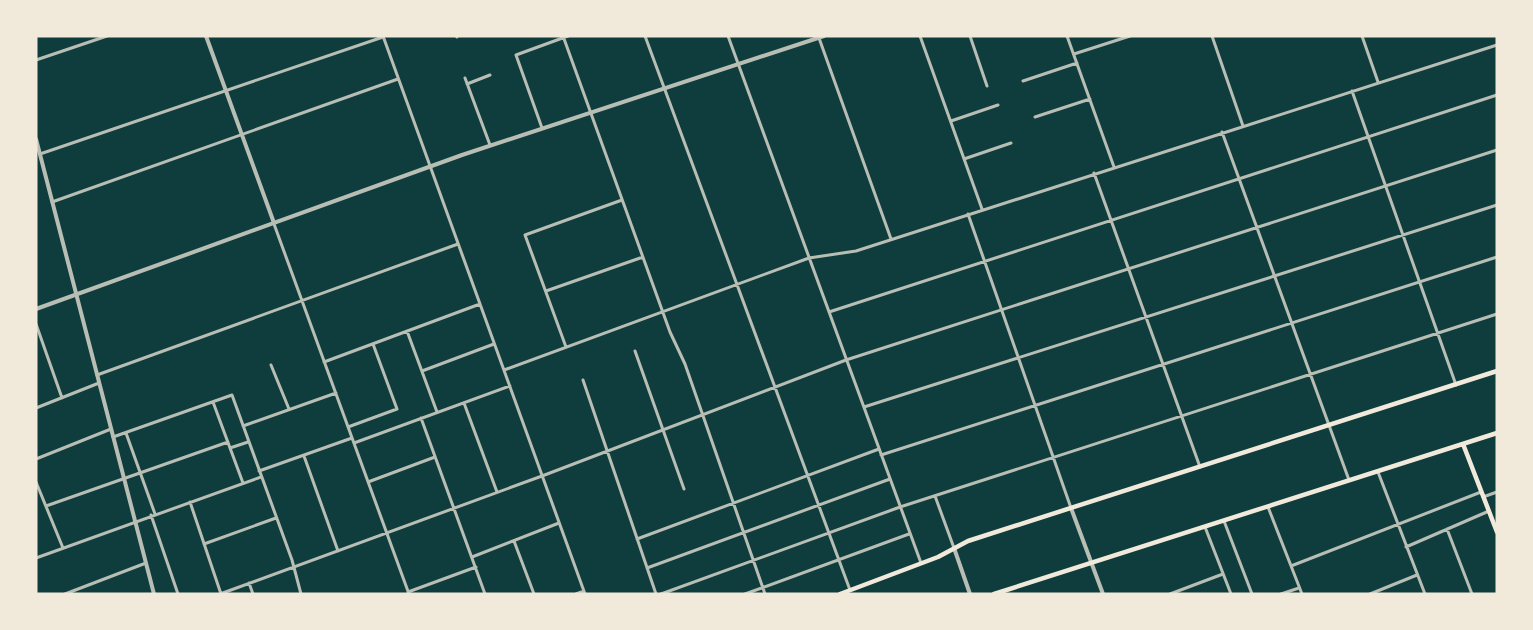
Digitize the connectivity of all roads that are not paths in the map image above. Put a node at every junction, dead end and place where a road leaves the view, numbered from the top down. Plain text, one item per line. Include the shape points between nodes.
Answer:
1 (107, 36) edge
2 (206, 36) edge
3 (645, 36) edge
4 (728, 36) edge
5 (920, 36) edge
6 (970, 36) edge
7 (1067, 36) edge
8 (1130, 36) edge
9 (1212, 36) edge
10 (1362, 36) edge
11 (383, 37) edge
12 (565, 37) edge
13 (820, 37) edge
14 (1497, 45) edge
15 (1074, 54) junction
16 (36, 60) edge
17 (1077, 63) junction
18 (738, 64) junction
19 (490, 75) dead end
20 (465, 78) dead end
21 (398, 79) junction
22 (1023, 81) dead end
23 (1379, 83) junction
24 (467, 84) junction
25 (987, 86) dead end
26 (663, 88) junction
27 (225, 91) junction
28 (1352, 91) junction
29 (1497, 95) edge
30 (1090, 99) junction
31 (998, 105) dead end
32 (591, 112) junction
33 (1035, 117) dead end
34 (951, 121) junction
35 (1243, 126) junction
36 (542, 128) junction
37 (1222, 132) junction
38 (241, 135) junction
39 (1368, 138) junction
40 (36, 139) edge
41 (1011, 143) dead end
42 (490, 145) junction
43 (1497, 150) edge
44 (40, 154) junction
45 (964, 159) junction
46 (430, 166) junction
47 (1114, 167) junction
48 (1094, 173) junction
49 (1239, 180) junction
50 (1385, 186) junction
51 (622, 200) junction
52 (52, 202) junction
53 (1497, 205) edge
54 (982, 209) junction
55 (968, 214) junction
56 (1111, 220) junction
57 (273, 223) junction
58 (1257, 228) junction
59 (1403, 235) junction
60 (891, 239) junction
61 (458, 244) junction
62 (643, 257) junction
63 (1497, 257) edge
64 (809, 258) junction
65 (984, 262) junction
66 (1129, 269) junction
67 (1274, 276) junction
68 (1419, 282) junction
69 (736, 284) junction
70 (546, 291) junction
71 (76, 294) junction
72 (302, 301) junction
73 (480, 304) junction
74 (36, 309) edge
75 (1001, 310) junction
76 (663, 311) junction
77 (829, 312) junction
78 (1497, 314) edge
79 (1146, 317) junction
80 (1291, 323) junction
81 (36, 324) edge
82 (407, 331) junction
83 (1438, 333) junction
84 (373, 343) junction
85 (495, 344) junction
86 (566, 347) junction
87 (635, 351) dead end
88 (1018, 358) junction
89 (846, 360) junction
90 (324, 362) junction
91 (1164, 364) junction
92 (271, 365) dead end
93 (504, 370) junction
94 (422, 371) junction
95 (1497, 371) edge
96 (97, 375) junction
97 (1310, 375) junction
98 (583, 380) dead end
99 (99, 383) junction
100 (1456, 385) junction
101 (510, 386) junction
102 (774, 387) junction
103 (336, 393) junction
104 (62, 398) junction
105 (213, 402) junction
106 (464, 403) junction
107 (1035, 405) junction
108 (864, 407) junction
109 (36, 408) edge
110 (289, 409) junction
111 (437, 412) junction
112 (703, 415) junction
113 (1182, 416) junction
114 (421, 418) junction
115 (243, 426) junction
116 (1329, 426) junction
117 (348, 427) junction
118 (111, 429) junction
119 (663, 430) junction
120 (126, 433) junction
121 (1497, 433) edge
122 (113, 437) junction
123 (249, 441) junction
124 (353, 441) junction
125 (228, 442) junction
126 (1463, 444) junction
127 (230, 448) junction
128 (879, 449) junction
129 (607, 451) junction
130 (881, 455) junction
131 (304, 456) junction
132 (435, 457) junction
133 (1053, 458) junction
134 (36, 459) edge
135 (1200, 467) junction
136 (140, 471) junction
137 (259, 471) junction
138 (1378, 472) junction
139 (542, 476) junction
140 (807, 476) junction
141 (124, 477) junction
142 (261, 477) junction
143 (890, 479) junction
144 (1349, 481) junction
145 (36, 482) edge
146 (368, 482) junction
147 (243, 483) junction
148 (684, 489) dead end
149 (497, 492) junction
150 (1497, 492) edge
151 (1482, 495) junction
152 (935, 496) junction
153 (190, 502) junction
154 (734, 503) junction
155 (46, 506) junction
156 (818, 506) junction
157 (900, 507) junction
158 (1268, 507) junction
159 (454, 508) junction
160 (1071, 508) junction
161 (1489, 511) junction
162 (153, 515) junction
163 (276, 518) junction
164 (135, 521) junction
165 (1224, 521) junction
166 (559, 523) junction
167 (1398, 524) junction
168 (1205, 527) junction
169 (1447, 529) junction
170 (1497, 532) edge
171 (387, 533) junction
172 (744, 533) junction
173 (828, 533) junction
174 (910, 534) junction
175 (637, 539) junction
176 (514, 541) junction
177 (204, 544) junction
178 (1406, 547) junction
179 (63, 548) junction
180 (954, 548) junction
181 (338, 551) junction
182 (472, 556) junction
183 (36, 558) edge
184 (754, 560) junction
185 (838, 560) junction
186 (146, 563) junction
187 (921, 563) junction
188 (1091, 564) junction
189 (1291, 566) junction
190 (293, 567) junction
191 (476, 567) junction
192 (647, 568) junction
193 (1223, 574) junction
194 (1417, 575) junction
195 (249, 583) junction
196 (763, 587) junction
197 (1299, 588) junction
198 (850, 591) junction
199 (408, 593) edge
200 (584, 593) edge
201 (65, 594) edge
202 (154, 594) edge
203 (178, 594) edge
204 (220, 594) edge
205 (253, 594) edge
206 (301, 594) edge
207 (485, 594) edge
208 (534, 594) edge
209 (576, 594) edge
210 (656, 594) edge
211 (661, 594) edge
212 (745, 594) edge
213 (765, 594) edge
214 (840, 594) edge
215 (970, 594) edge
216 (994, 594) edge
217 (1102, 594) edge
218 (1170, 594) edge
219 (1231, 594) edge
220 (1252, 594) edge
221 (1281, 594) edge
222 (1302, 594) edge
223 (1370, 594) edge
224 (1425, 594) edge
225 (1472, 594) edge

1 - 16 street
2 - 27 street
3 - 26 street
4 - 18 street
5 - 34 street
6 - 25 street
7 - 15 street
8 - 15 street
9 - 35 street
10 - 23 street
11 - 21 street
11 - 27 street
12 - 32 street
12 - 36 street via 516,55
13 - 18 street
13 - 60 street
14 - 23 street
15 - 17 street
17 - 22 street
17 - 30 street
18 - 26 street
18 - 64 street
19 - 24 street
20 - 24 street
21 - 38 street
21 - 46 street
23 - 28 street
24 - 42 street
26 - 32 street
26 - 69 street
27 - 38 street
27 - 44 street
28 - 35 street
28 - 39 street
29 - 39 street
30 - 33 street
30 - 47 street
31 - 34 street
32 - 36 street
32 - 51 street
34 - 45 street
35 - 37 street
36 - 42 street
37 - 47 street
37 - 49 street
38 - 52 street
38 - 57 street
39 - 49 street
39 - 50 street
40 - 44 street
41 - 45 street
42 - 46 street
43 - 50 street
44 - 52 street
45 - 54 street
46 - 57 street
46 - 61 street
47 - 48 street
48 - 54 street
48 - 56 street
49 - 56 street
49 - 58 street
50 - 58 street
50 - 59 street
51 - 62 street
51 - 70 street via 525,235
52 - 71 street
53 - 59 street
54 - 55 street
55 - 60 street
55 - 65 street
56 - 65 street
56 - 66 street
57 - 71 street
57 - 72 street
58 - 66 street
58 - 67 street
59 - 67 street
59 - 68 street
60 - 64 street via 848,253
61 - 72 street
61 - 73 street
62 - 70 street
62 - 76 street
63 - 68 street
64 - 69 street
64 - 77 street
65 - 75 street
65 - 77 street
66 - 75 street
66 - 79 street
67 - 79 street
67 - 80 street
68 - 80 street
68 - 83 street
69 - 76 street
69 - 102 street
70 - 86 street
71 - 74 street
71 - 96 street
72 - 90 street
72 - 96 street
73 - 82 street
73 - 85 street
75 - 88 street
75 - 89 street
76 - 86 street
76 - 112 street
77 - 89 street
78 - 83 street
79 - 88 street
79 - 91 street
80 - 91 street
80 - 97 street
81 - 104 street
82 - 84 street
82 - 94 street
83 - 97 street
83 - 100 street
84 - 90 street
84 - 117 street via 397,409
85 - 93 street
85 - 94 street
86 - 93 street
87 - 119 street
88 - 107 street
88 - 108 street
89 - 102 street
89 - 108 street
90 - 103 street
91 - 107 street
91 - 113 street
92 - 110 street
93 - 101 street
94 - 111 street
95 - 100 main road
96 - 99 street
97 - 113 street
97 - 116 street
98 - 129 street
99 - 104 street
99 - 118 street
100 - 116 main road
101 - 106 street
101 - 139 street
102 - 112 street
102 - 140 street
103 - 110 street
103 - 117 street
104 - 109 street
105 - 115 street via 231,395
105 - 120 street
105 - 125 street
106 - 111 street
106 - 149 street
107 - 130 street
107 - 133 street
108 - 128 street
110 - 115 street
111 - 114 street
112 - 119 street
112 - 154 street
113 - 133 street
113 - 135 street
114 - 124 street
114 - 132 street
115 - 123 street
116 - 135 main road
116 - 144 street
117 - 124 street
118 - 122 street
118 - 134 street
119 - 129 street
119 - 148 street
120 - 122 street
120 - 136 street
121 - 126 main road
122 - 141 street
123 - 127 street
123 - 137 street
124 - 131 street
124 - 146 street
125 - 127 street
125 - 136 street
126 - 138 main road
126 - 151 main road
127 - 147 street
128 - 130 street
128 - 140 street
129 - 139 street
129 - 175 street
130 - 143 street
131 - 137 street
131 - 181 street
132 - 146 street
132 - 159 street
133 - 152 street
133 - 160 street
135 - 160 main road
136 - 141 street
136 - 162 street
137 - 142 street
138 - 144 main road
138 - 167 street
139 - 149 street
139 - 166 street
140 - 154 street
140 - 156 street
141 - 155 street
141 - 164 street
142 - 147 street
142 - 163 street
143 - 156 street
143 - 157 street
144 - 158 main road
145 - 155 street
146 - 171 street
147 - 153 street
149 - 159 street
150 - 151 street
151 - 161 main road
151 - 167 street
152 - 157 street
152 - 180 street
153 - 162 street
153 - 177 street
154 - 172 street
154 - 175 street
155 - 179 street
156 - 172 street
156 - 173 street
157 - 173 street
157 - 174 street
158 - 165 main road
158 - 189 street
159 - 171 street
159 - 182 street
160 - 180 main road
160 - 188 street
161 - 169 street
161 - 170 main road
162 - 164 street
162 - 203 street
163 - 177 street
163 - 190 street
164 - 179 street
164 - 186 street
165 - 168 main road
165 - 220 street
166 - 176 street
166 - 200 street
167 - 178 street
167 - 189 street
168 - 188 main road
168 - 193 street
169 - 178 street
169 - 225 street
171 - 181 street
171 - 199 street
172 - 184 street
172 - 192 street
173 - 184 street
173 - 185 street
174 - 185 street
174 - 187 street
175 - 192 street
176 - 182 street
176 - 208 street
177 - 204 street
178 - 194 street
179 - 183 street
180 - 187 main road
180 - 215 street
181 - 190 street
182 - 191 street
184 - 196 street
184 - 211 street
185 - 196 street
185 - 198 street
186 - 201 street
186 - 202 street
187 - 198 main road
188 - 216 main road
188 - 217 street
189 - 197 street
190 - 195 street
190 - 206 street
191 - 199 street
191 - 207 street
192 - 210 street
193 - 218 street
193 - 219 street
194 - 223 street
194 - 224 street
195 - 204 street
195 - 205 street
196 - 212 street
196 - 213 street
197 - 221 street
197 - 222 street
198 - 214 main road
200 - 209 street

